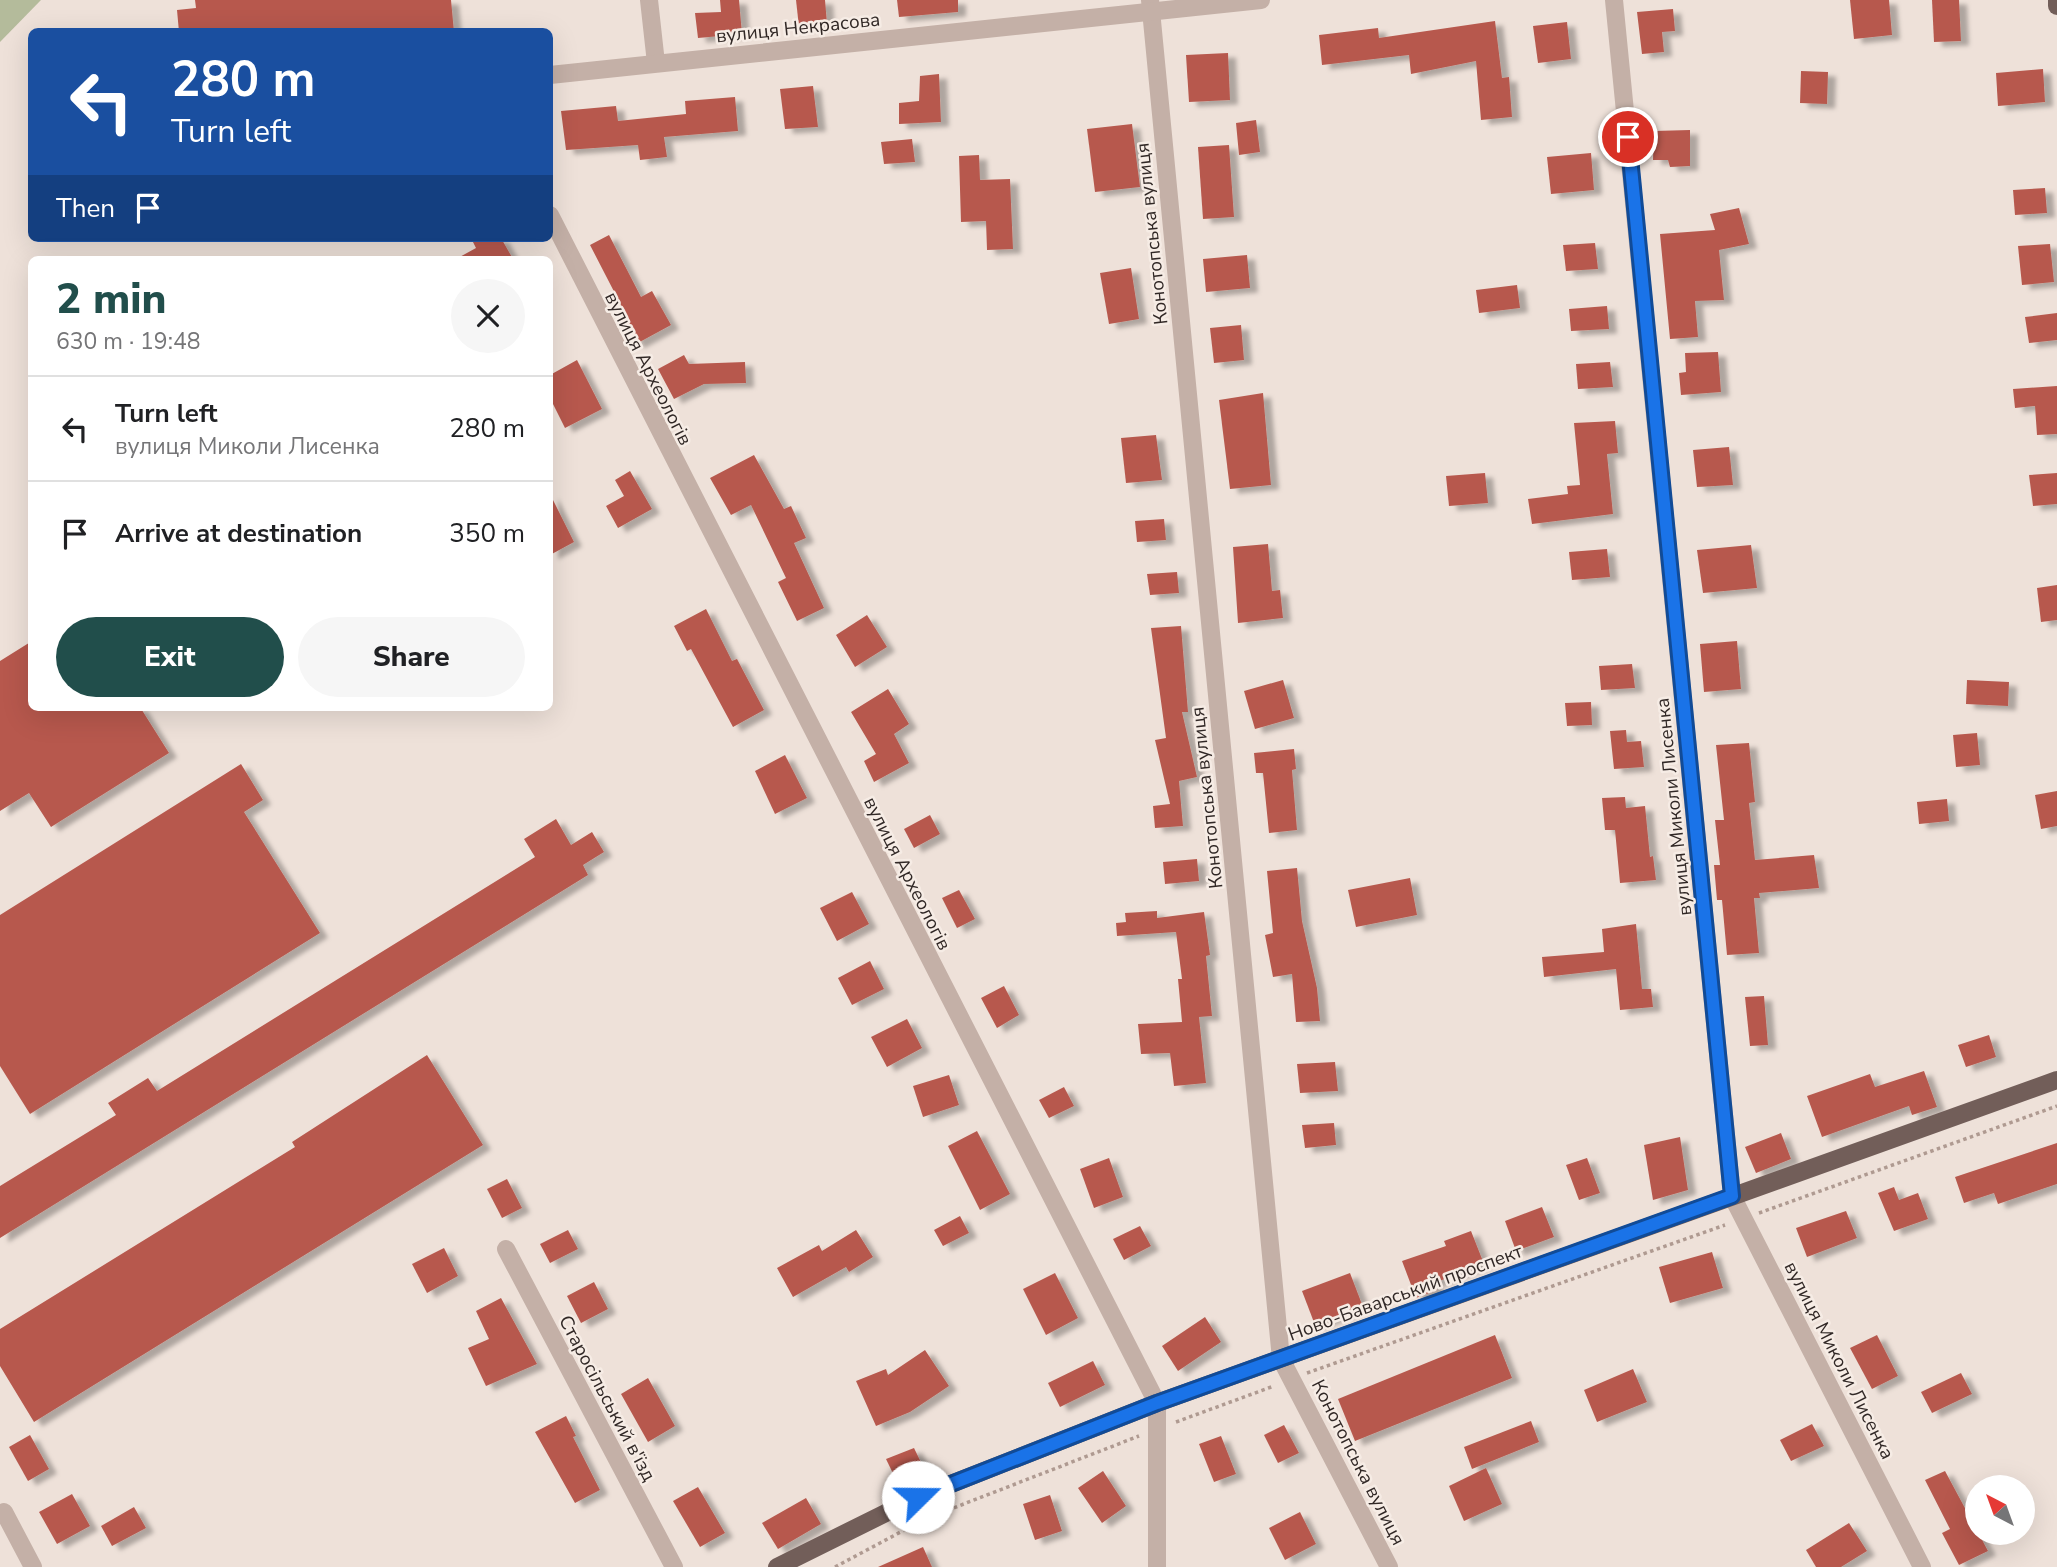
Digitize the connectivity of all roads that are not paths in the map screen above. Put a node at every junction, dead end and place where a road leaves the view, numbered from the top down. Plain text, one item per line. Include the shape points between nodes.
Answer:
1 (649, 0) edge
2 (1261, 0) edge
3 (1614, 0) edge
4 (2056, 0) edge
5 (1150, 5) edge
6 (2057, 6) edge
7 (656, 64) junction
8 (553, 75) edge
9 (553, 221) edge
10 (2057, 1080) edge
11 (1732, 1196) junction
12 (506, 1249) dead end
13 (1281, 1359) junction
14 (1157, 1403) junction
15 (4, 1512) dead end
16 (33, 1567) edge
17 (674, 1567) edge
18 (777, 1567) edge
19 (1157, 1567) edge
20 (1389, 1567) edge
21 (1922, 1567) edge

1 - 7 street
2 - 5 street, вулиця Некрасова
3 - 11 street, вулиця Миколи Лисенка
4 - 6 main road
5 - 7 street, вулиця Некрасова
5 - 13 street, Конотопська вулиця
7 - 8 street, вулиця Некрасова
9 - 14 street, вулиця Археологів
10 - 11 main road, Ново-Баварський проспект
11 - 13 main road, Ново-Баварський проспект
11 - 21 street, вулиця Миколи Лисенка
12 - 17 street, Старосільський в'їзд
13 - 14 main road, Ново-Баварський проспект
13 - 20 street, Конотопська вулиця
14 - 18 main road, Ново-Баварський проспект via 918,1497
14 - 19 street, вулиця Археологів
15 - 16 street

